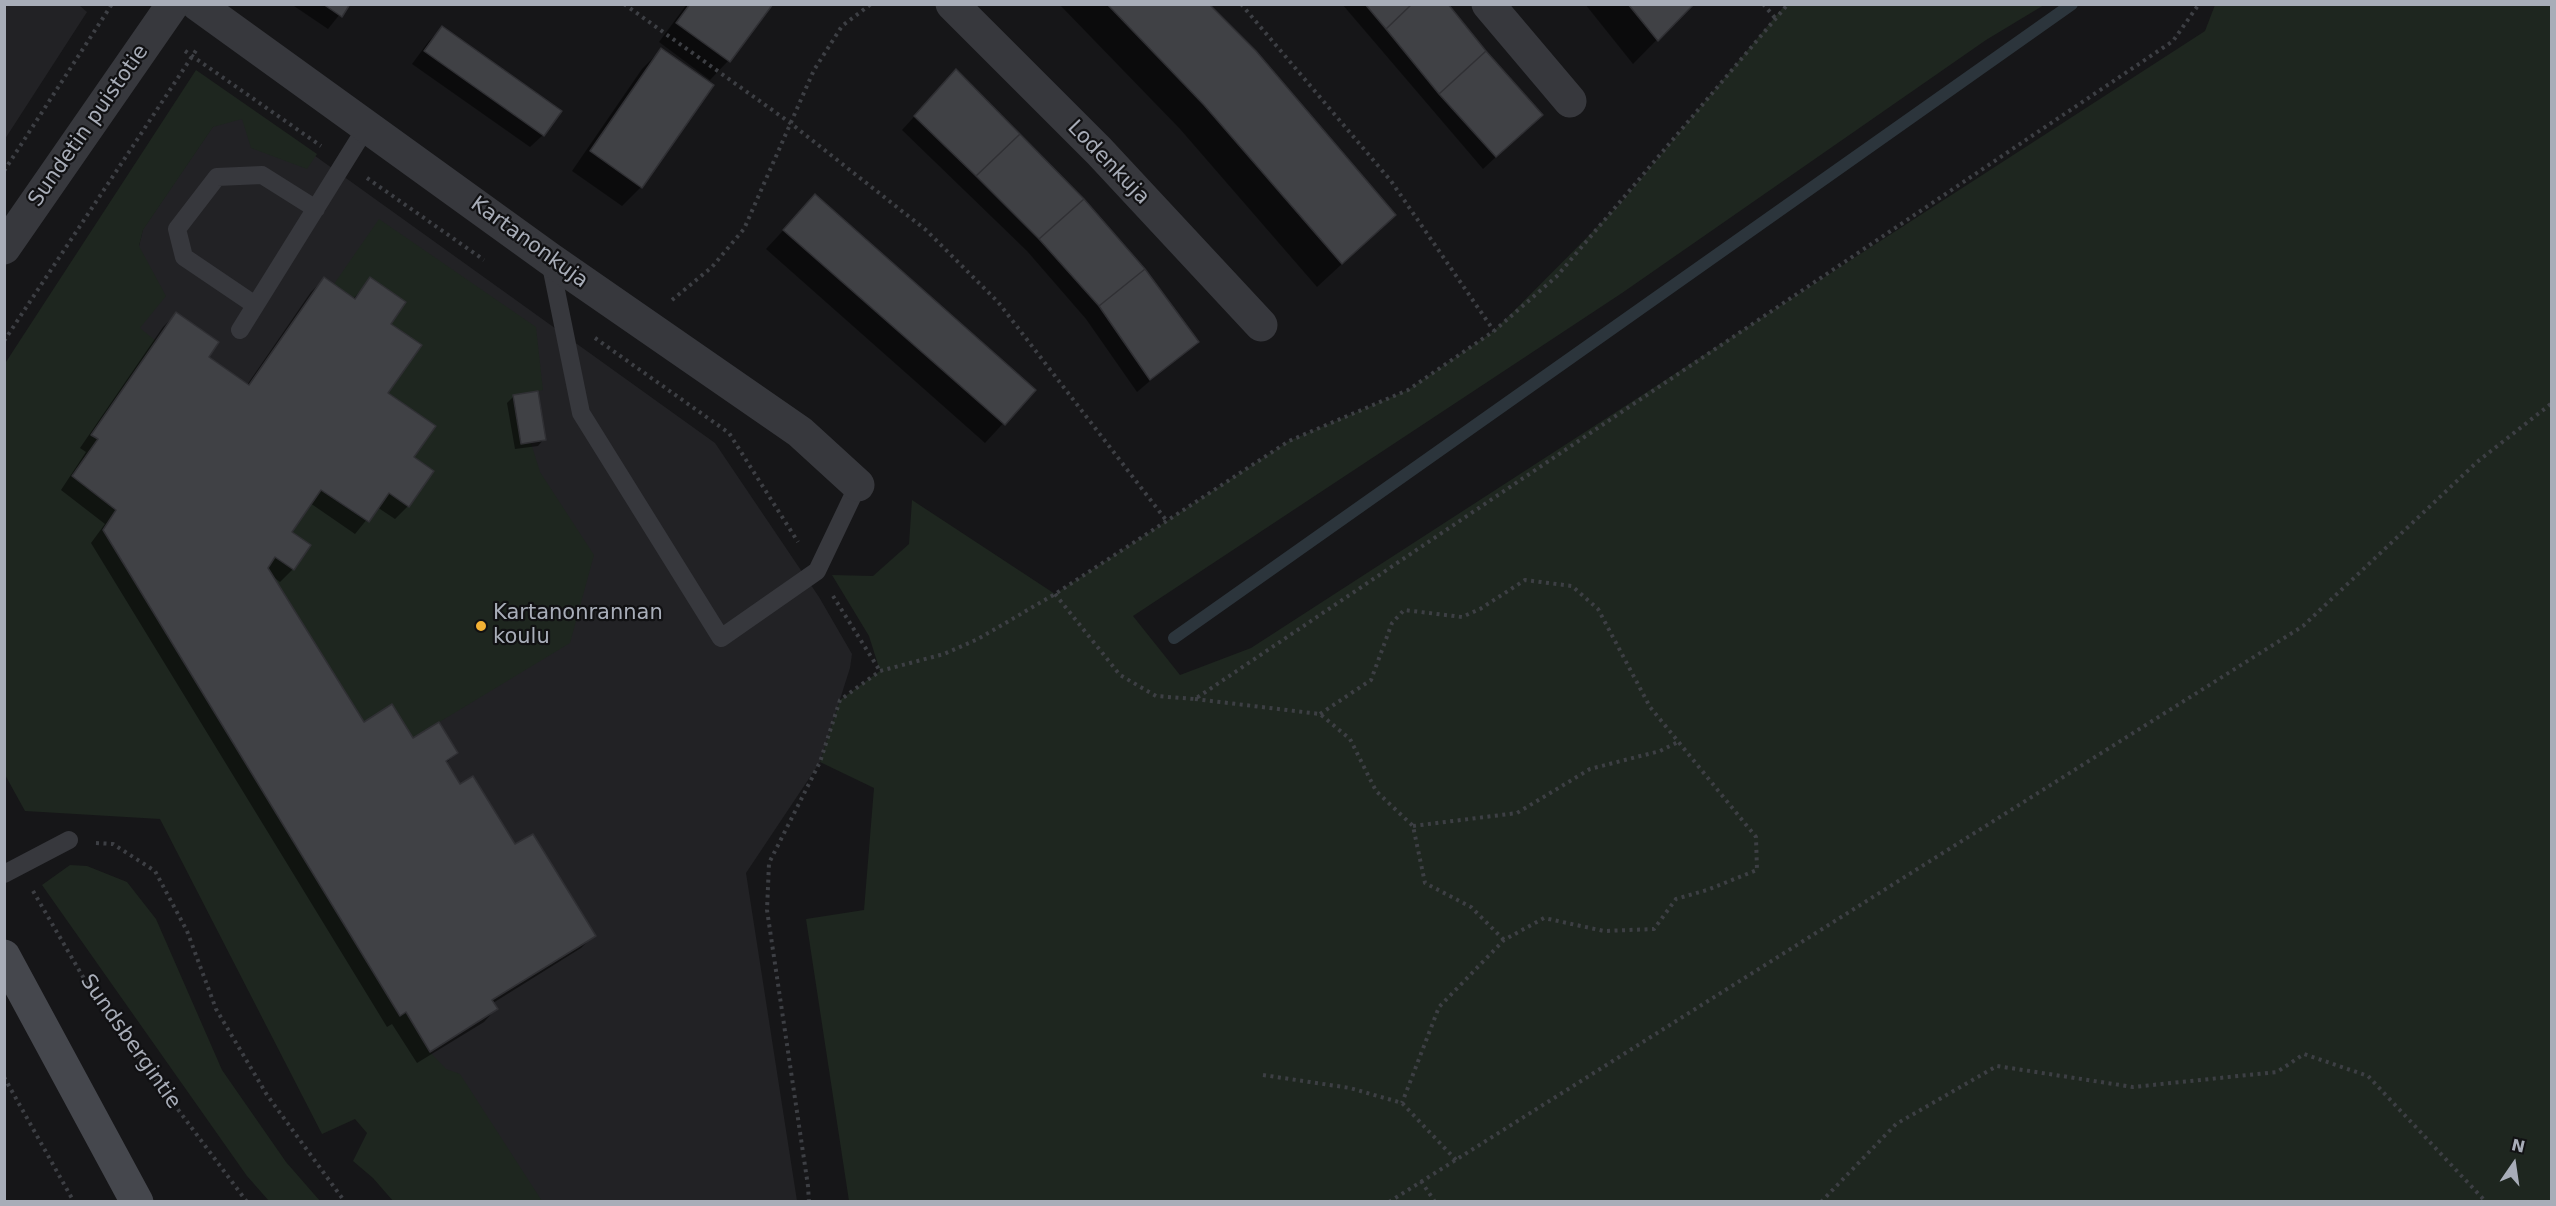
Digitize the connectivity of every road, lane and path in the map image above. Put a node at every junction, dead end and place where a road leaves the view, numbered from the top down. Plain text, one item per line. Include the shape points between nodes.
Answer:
1 (112, 4) edge
2 (173, 4) edge
3 (624, 4) edge
4 (871, 4) edge
5 (952, 4) edge
6 (1241, 4) edge
7 (1488, 4) edge
8 (1763, 4) edge
9 (1788, 4) edge
10 (2199, 4) edge
11 (209, 14) edge
12 (1776, 19) junction
13 (1570, 101) dead end
14 (789, 122) junction
15 (367, 126) junction
16 (4, 171) edge
17 (316, 209) junction
18 (4, 248) edge
19 (550, 259) junction
20 (255, 306) junction
21 (643, 324) junction
22 (1261, 325) dead end
23 (240, 330) dead end
24 (1494, 331) junction
25 (4, 341) edge
26 (611, 349) dead end
27 (2552, 403) edge
28 (858, 485) joint
29 (1166, 520) junction
30 (1055, 594) junction
31 (1195, 699) junction
32 (1320, 714) junction
33 (1678, 742) junction
34 (1413, 826) junction
35 (69, 840) joint
36 (4, 874) edge
37 (29, 885) dead end
38 (1504, 940) junction
39 (4, 956) edge
40 (1263, 1075) dead end
41 (4, 1077) edge
42 (1402, 1103) junction
43 (1456, 1160) junction
44 (1421, 1181) junction
45 (74, 1202) edge
46 (137, 1202) edge
47 (247, 1202) edge
48 (345, 1202) edge
49 (809, 1202) edge
50 (1389, 1202) edge
51 (1434, 1202) edge
52 (1821, 1202) edge
53 (2486, 1202) edge

1 - 16 path
2 - 18 street, Sundetin puistotie
3 - 14 path
4 - 14 path via 842,26 814,70
5 - 22 street, Lodenkuja via 1099,151
6 - 24 path via 1391,181
7 - 13 street
8 - 12 path
9 - 12 path
10 - 31 path via 2173,41
11 - 15 street, Kartanonkuja
11 - 25 path via 191,55
12 - 24 path via 1557,276
14 - 21 path via 744,229 712,267
14 - 29 path via 926,230 998,302
15 - 17 lane
15 - 19 street, Kartanonkuja
17 - 20 lane
17 - 20 lane via 262,175 217,177 177,229 184,257
19 - 21 street, Kartanonkuja
19 - 28 lane via 581,413 721,638 817,571
20 - 23 lane
21 - 26 path
21 - 28 street, Kartanonkuja via 800,432
24 - 29 path via 1408,390 1289,441
27 - 43 path via 2477,462 2302,626
29 - 30 path
30 - 31 path via 1120,675 1156,696
30 - 49 path via 944,654 880,671 840,700 820,762 768,863 767,910
31 - 32 path
32 - 33 path via 1371,680 1392,623 1404,610 1462,617 1525,580 1572,586 1598,609 1650,707
32 - 34 path via 1350,739 1376,791
33 - 34 path via 1660,751 1590,769 1517,813
33 - 38 path via 1756,837 1757,870 1676,899 1654,928 1604,931 1544,918
34 - 38 path via 1425,883 1471,908
35 - 36 lane
35 - 48 path via 113,844 155,871 187,931 216,1009 267,1095
37 - 47 path, Sundsbergintie via 97,1000
38 - 42 path via 1439,1007
39 - 46 main road
40 - 42 path via 1350,1088
41 - 45 path
42 - 43 path
43 - 44 path
44 - 50 path
44 - 51 path
52 - 53 path via 1896,1124 1997,1066 2133,1087 2277,1072 2304,1054 2368,1076

